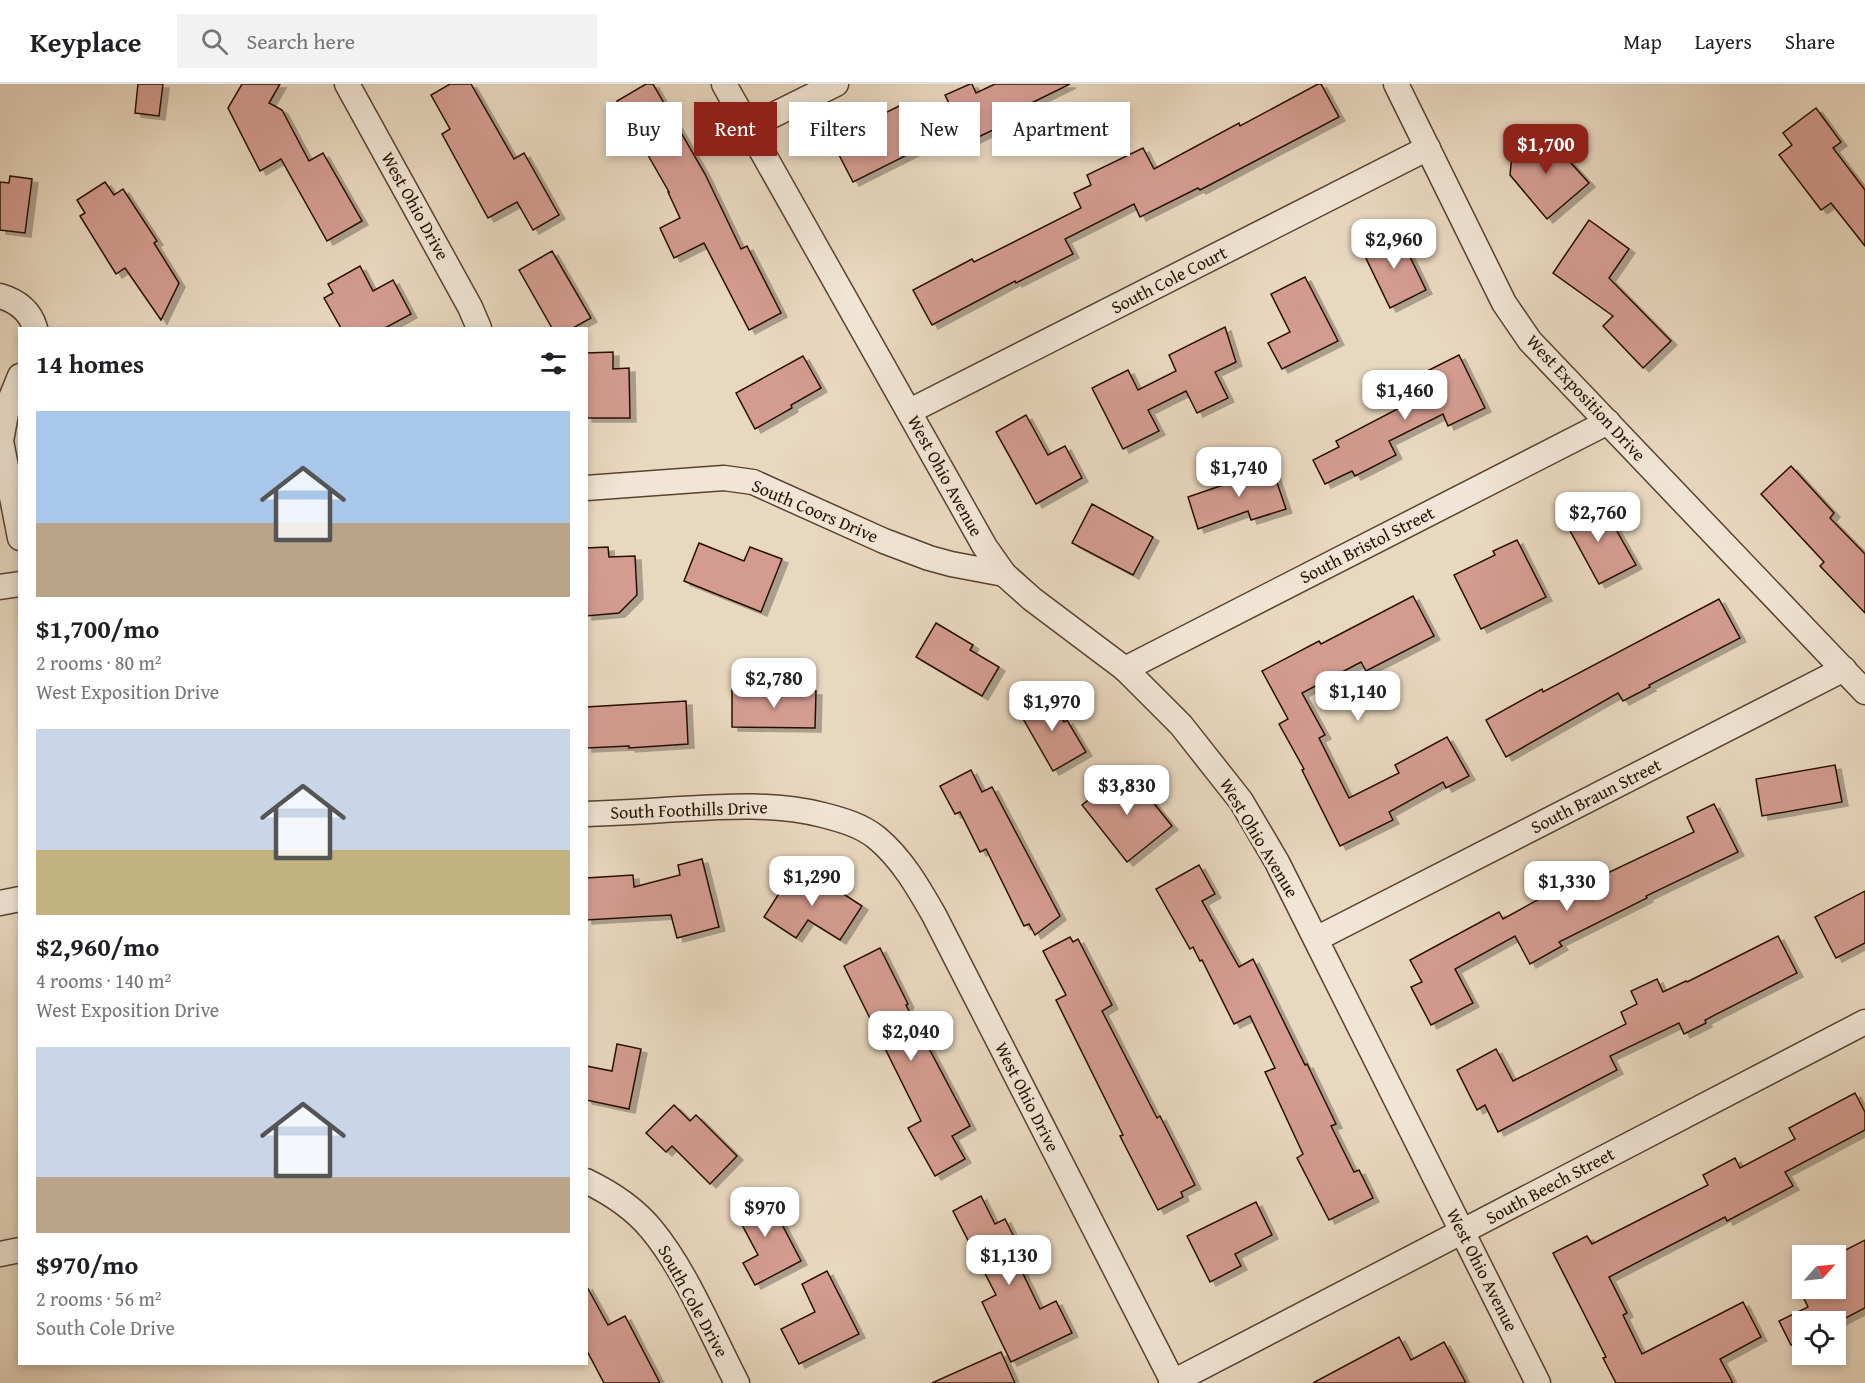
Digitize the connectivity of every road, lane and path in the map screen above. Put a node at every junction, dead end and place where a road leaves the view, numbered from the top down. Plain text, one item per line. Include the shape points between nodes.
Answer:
1 (347, 84) edge
2 (724, 84) edge
3 (836, 84) edge
4 (1396, 84) edge
5 (734, 102) edge
6 (777, 113) edge
7 (1428, 148) junction
8 (765, 156) edge
9 (0, 296) edge
10 (35, 327) edge
11 (478, 327) edge
12 (18, 381) edge
13 (910, 411) junction
14 (1608, 422) junction
15 (588, 489) edge
16 (18, 528) edge
17 (1004, 574) junction
18 (18, 584) edge
19 (0, 587) edge
20 (1125, 669) junction
21 (1844, 669) junction
22 (1865, 692) edge
23 (588, 814) edge
24 (861, 827) joint
25 (18, 899) edge
26 (0, 903) edge
27 (1316, 939) junction
28 (1865, 1022) edge
29 (588, 1182) edge
30 (1463, 1232) junction
31 (18, 1250) edge
32 (0, 1254) edge
33 (737, 1383) edge
34 (1172, 1383) edge
35 (1538, 1383) edge

1 - 11 street, West Ohio Drive
2 - 5 street, West Ohio Avenue
3 - 6 street
4 - 7 street, West Exposition Drive
7 - 13 street, South Cole Court
7 - 14 street, West Exposition Drive via 1517,323 1545,358
8 - 13 street, West Ohio Avenue
9 - 10 street via 22,307
12 - 16 street via 0,441
13 - 17 street, West Ohio Avenue
14 - 20 street, South Bristol Street
14 - 21 street, West Exposition Drive
15 - 17 street, South Coors Drive via 738,478 929,558
17 - 20 street, West Ohio Avenue
18 - 19 street
20 - 27 street, West Ohio Avenue via 1182,725 1241,801
21 - 22 street, West Exposition Drive
21 - 27 street, South Braun Street
23 - 24 street, South Foothills Drive via 757,806 805,811
24 - 34 street, West Ohio Drive via 889,849 934,915
25 - 26 street
27 - 30 street, West Ohio Avenue
28 - 30 street, South Beech Street
29 - 33 street, South Cole Drive via 623,1203 652,1230 682,1276
30 - 34 street, South Beech Street
30 - 35 street, West Ohio Avenue
31 - 32 street

